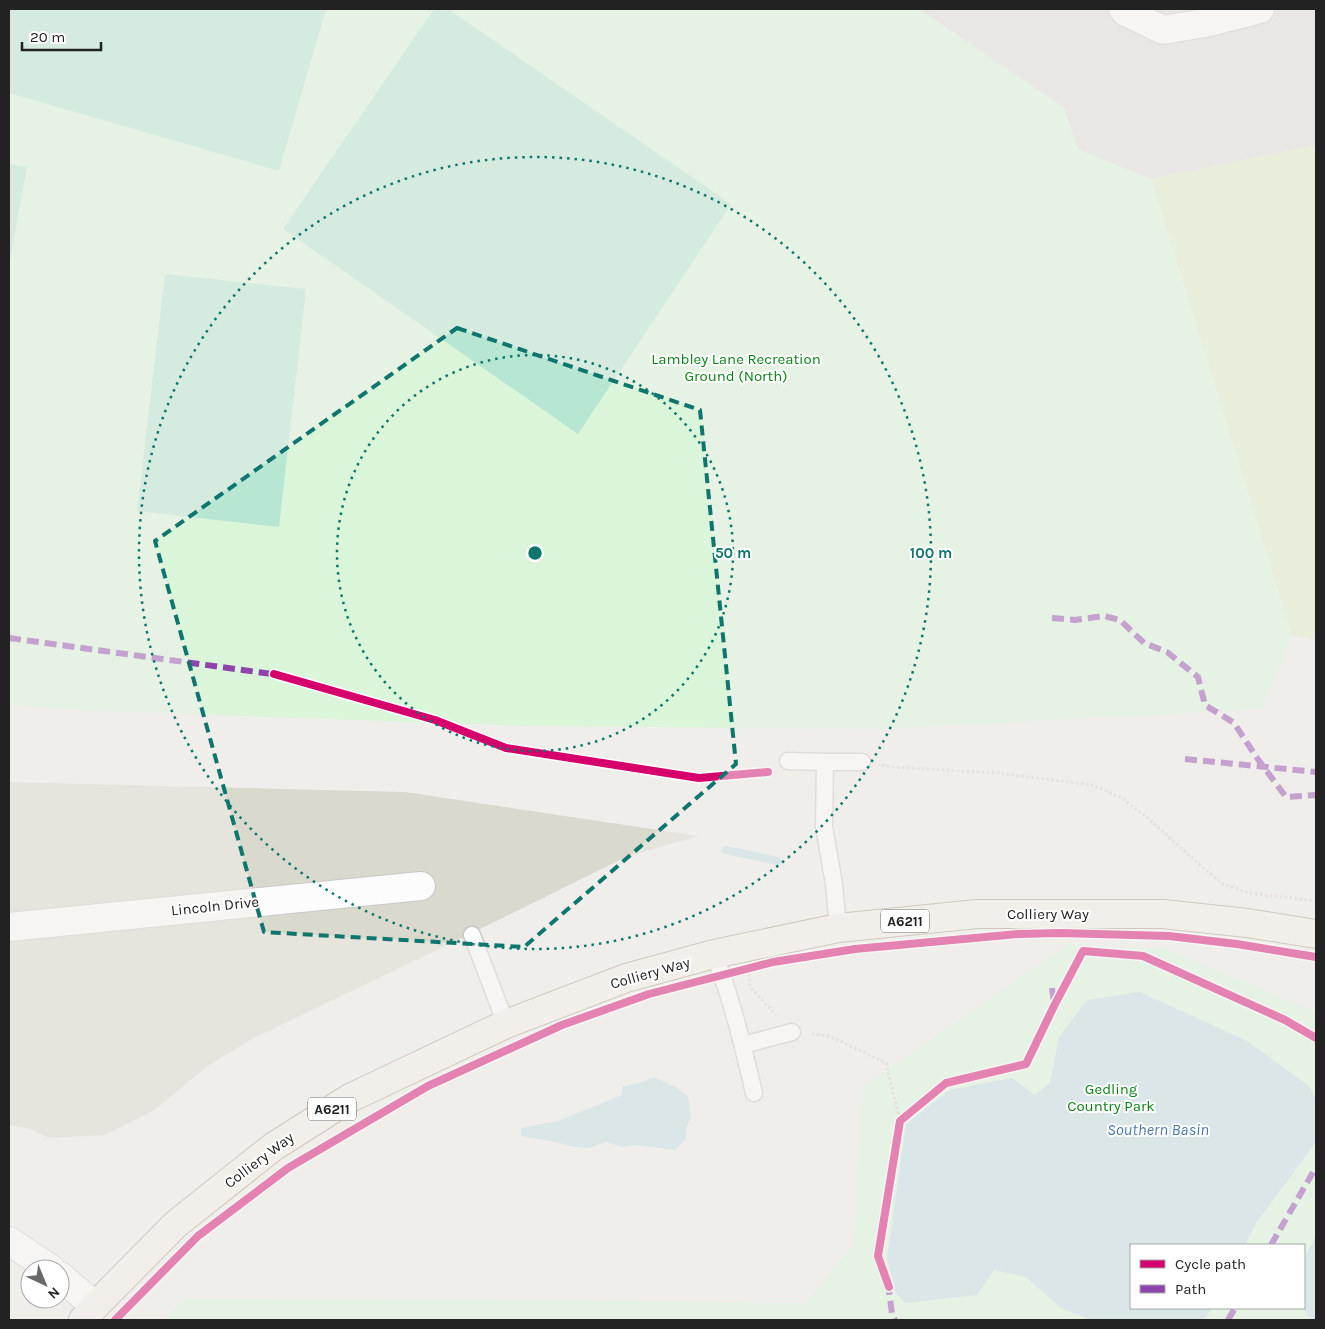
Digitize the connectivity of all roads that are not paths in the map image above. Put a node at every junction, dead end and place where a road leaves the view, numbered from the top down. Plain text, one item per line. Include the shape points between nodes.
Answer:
1 (1123, 9) edge
2 (1260, 9) edge
3 (788, 761) dead end
4 (825, 762) junction
5 (862, 762) road end
6 (421, 886) dead end
7 (9, 927) edge
8 (838, 928) junction
9 (1316, 934) edge
10 (472, 935) dead end
11 (714, 954) junction
12 (506, 1024) junction
13 (792, 1032) road end
14 (743, 1045) junction
15 (754, 1093) dead end
16 (9, 1241) edge
17 (36, 1259) edge
18 (70, 1289) edge
19 (89, 1313) edge

1 - 2 street via 1163,30
3 - 4 lane
4 - 5 lane
4 - 8 lane via 824,827
6 - 7 street, Lincoln Drive
8 - 9 main road, Colliery Way / A6211 via 977,914 1163,914
8 - 11 main road, Colliery Way / A6211
10 - 12 lane
11 - 12 main road, Colliery Way / A6211 via 626,978
11 - 14 lane
12 - 19 main road, Colliery Way / A6211 via 350,1098 273,1147 176,1224
13 - 14 lane
14 - 15 lane
16 - 17 street
18 - 19 street

